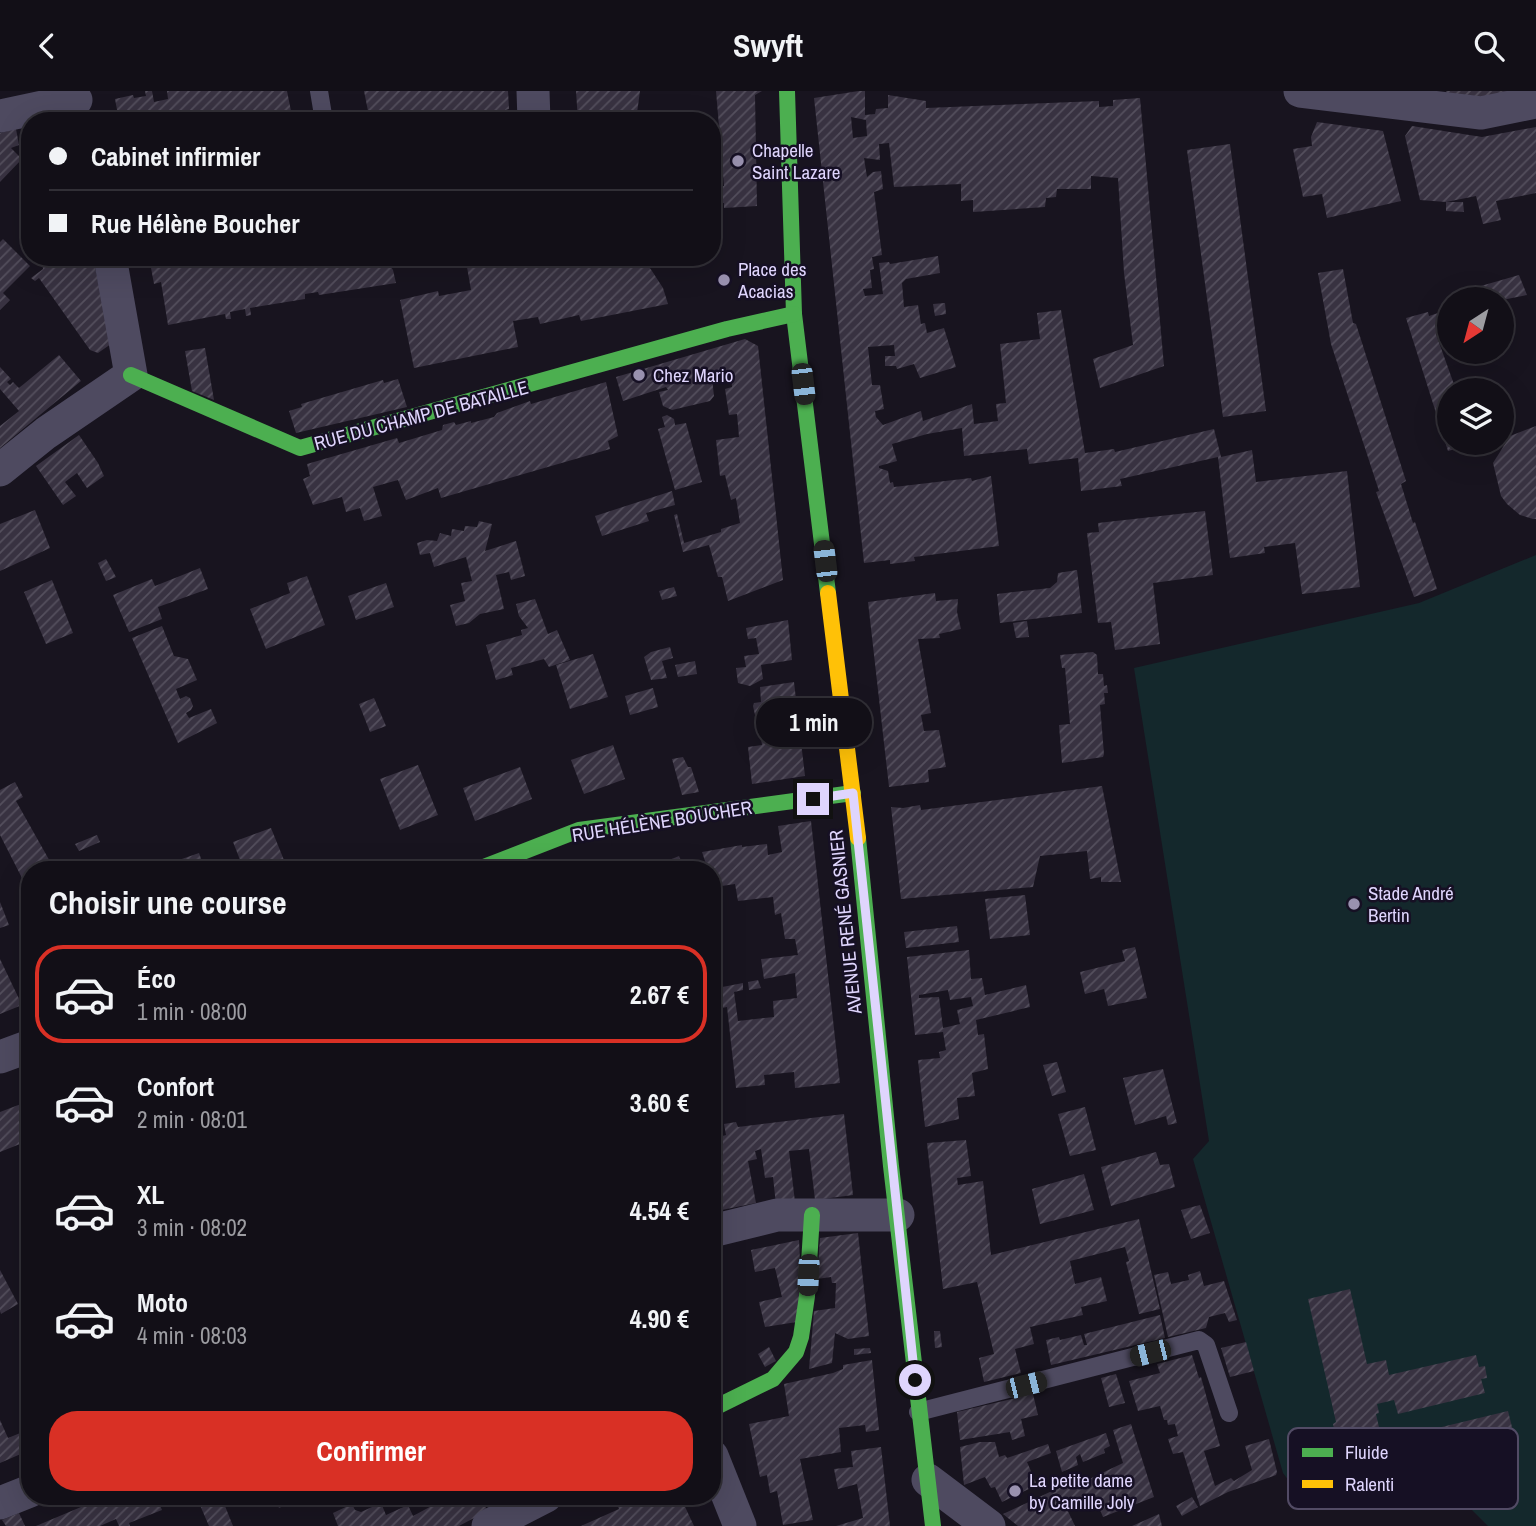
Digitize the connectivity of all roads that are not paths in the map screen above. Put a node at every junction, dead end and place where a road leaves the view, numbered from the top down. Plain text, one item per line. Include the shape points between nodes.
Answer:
1 (318, 91) edge
2 (533, 91) edge
3 (787, 91) edge
4 (1300, 91) edge
5 (1395, 97) edge
6 (1536, 102) edge
7 (77, 104) edge
8 (26, 112) edge
9 (322, 112) edge
10 (534, 112) edge
11 (21, 113) edge
12 (0, 116) edge
13 (112, 266) edge
14 (794, 314) junction
15 (131, 375) junction
16 (0, 470) edge
17 (853, 793) junction
18 (499, 861) edge
19 (21, 1050) edge
20 (0, 1058) edge
21 (812, 1215) junction
22 (898, 1215) junction
23 (721, 1229) edge
24 (721, 1405) edge
25 (918, 1412) junction
26 (1229, 1413) dead end
27 (721, 1478) edge
28 (928, 1480) junction
29 (21, 1495) edge
30 (0, 1503) edge
31 (529, 1505) edge
32 (488, 1526) edge
33 (740, 1526) edge
34 (933, 1526) edge
35 (989, 1526) edge

1 - 9 lane
2 - 10 street
3 - 14 main road, AVENUE RENÉ GASNIER
4 - 5 street
5 - 6 street via 1481,113
7 - 8 street
11 - 12 street
13 - 15 street
14 - 15 main road, RUE DU CHAMP DE BATAILLE via 300,448
14 - 17 main road, AVENUE RENÉ GASNIER
15 - 16 street
17 - 18 main road, RUE HÉLÈNE BOUCHER via 579,830
17 - 22 main road, AVENUE RENÉ GASNIER
19 - 20 street
21 - 22 street
21 - 23 street via 777,1215
21 - 24 main road via 807,1296 796,1352 773,1379
22 - 25 main road, AVENUE RENÉ GASNIER
25 - 26 lane via 1199,1340 1206,1345
25 - 28 main road, AVENUE RENÉ GASNIER
27 - 33 street
28 - 34 main road, AVENUE RENÉ GASNIER
28 - 35 street
29 - 30 street
31 - 32 street

